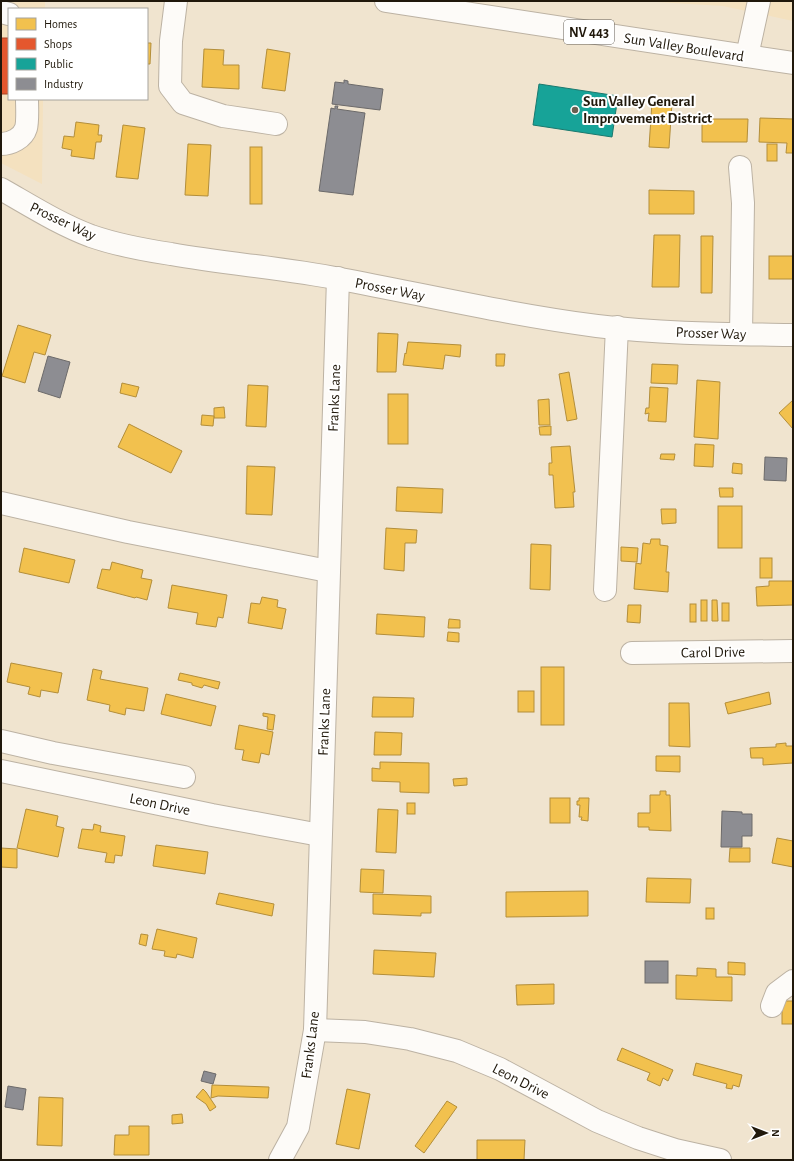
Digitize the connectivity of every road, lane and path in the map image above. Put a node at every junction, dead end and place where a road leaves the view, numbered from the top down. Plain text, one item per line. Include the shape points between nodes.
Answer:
1 (176, 1) edge
2 (386, 1) edge
3 (759, 1) edge
4 (747, 56) junction
5 (793, 63) edge
6 (27, 100) edge
7 (276, 124) dead end
8 (1, 144) edge
9 (740, 167) dead end
10 (1, 189) edge
11 (338, 278) junction
12 (617, 328) junction
13 (741, 334) junction
14 (793, 335) edge
15 (1, 503) edge
16 (328, 571) junction
17 (605, 590) dead end
18 (793, 651) edge
19 (632, 653) dead end
20 (1, 741) edge
21 (1, 771) edge
22 (184, 777) dead end
23 (320, 835) junction
24 (793, 981) edge
25 (772, 1006) dead end
26 (315, 1030) junction
27 (280, 1160) edge
28 (720, 1160) edge

1 - 7 street via 171,41 170,86 183,103 223,116
2 - 4 street, Sun Valley Boulevard / NV 443
3 - 4 street
4 - 5 street, Sun Valley Boulevard / NV 443
6 - 8 street via 26,128 18,139
9 - 13 street via 743,202
10 - 11 street, Prosser Way via 71,228 122,245 192,258
11 - 12 street, Prosser Way via 530,316
11 - 16 street, Franks Lane
12 - 13 street, Prosser Way
12 - 17 street
13 - 14 street, Prosser Way
15 - 16 street via 128,532
16 - 23 street, Franks Lane
18 - 19 street, Carol Drive
20 - 22 street
21 - 23 street, Leon Drive
23 - 26 street, Franks Lane
24 - 25 street via 776,993
26 - 27 street, Franks Lane via 298,1126
26 - 28 street, Leon Drive via 365,1032 410,1039 457,1052 500,1069 597,1121 638,1138 675,1150

